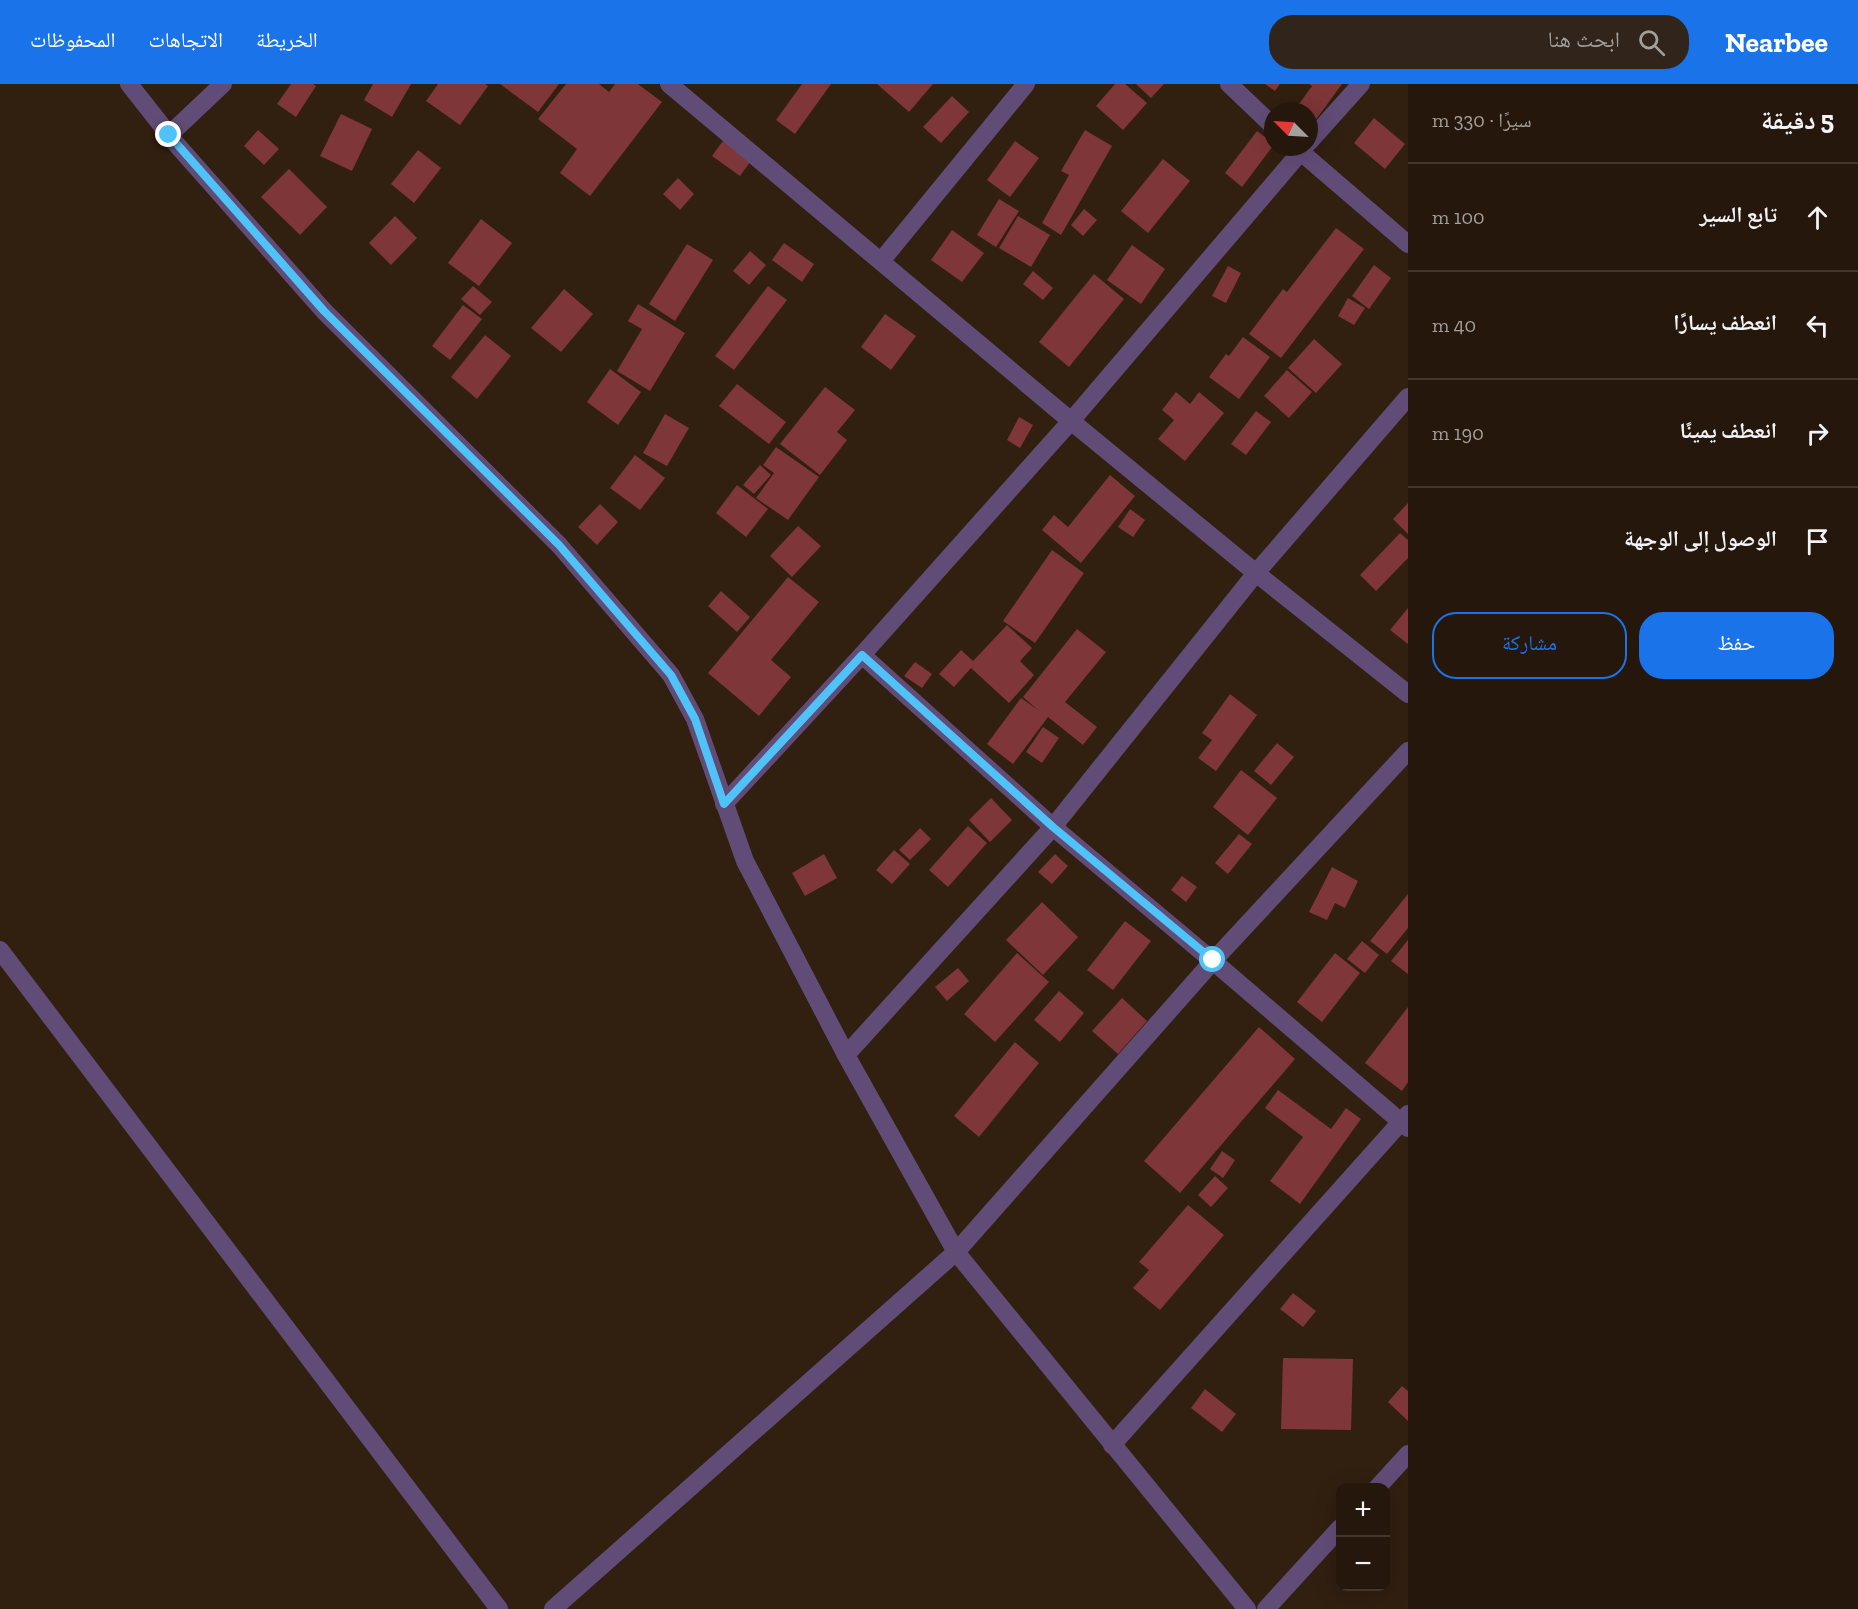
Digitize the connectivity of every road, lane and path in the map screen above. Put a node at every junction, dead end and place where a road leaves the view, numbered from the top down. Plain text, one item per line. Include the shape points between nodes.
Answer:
1 (129, 84) edge
2 (223, 84) edge
3 (669, 84) edge
4 (1026, 84) edge
5 (1229, 84) edge
6 (1361, 84) edge
7 (1264, 117) edge
8 (1318, 130) edge
9 (169, 135) junction
10 (1294, 156) edge
11 (1312, 156) edge
12 (1408, 244) edge
13 (882, 260) junction
14 (1408, 397) edge
15 (1071, 421) junction
16 (1256, 573) junction
17 (862, 655) junction
18 (1408, 694) edge
19 (1408, 751) edge
20 (724, 804) junction
21 (1053, 827) junction
22 (0, 950) edge
23 (1213, 960) junction
24 (846, 1055) junction
25 (1406, 1121) edge
26 (956, 1252) junction
27 (1112, 1445) junction
28 (1408, 1454) edge
29 (1382, 1483) edge
30 (1336, 1533) edge
31 (499, 1609) edge
32 (553, 1609) edge
33 (1247, 1609) edge
34 (1266, 1609) edge

1 - 9 street
2 - 9 street
3 - 13 street
4 - 13 street
5 - 7 street
6 - 8 street
9 - 20 street via 324,311 559,545 671,675 695,719
10 - 15 street
11 - 12 street
13 - 15 street
14 - 16 street
15 - 16 street
15 - 17 street
16 - 18 street
16 - 21 street
17 - 20 street
17 - 21 street
19 - 23 street
20 - 24 street via 745,861
21 - 23 street
21 - 24 street
22 - 31 street
23 - 25 street
23 - 26 street
24 - 26 street
25 - 27 street
26 - 27 street
26 - 32 street
27 - 33 street
28 - 29 street
30 - 34 street

